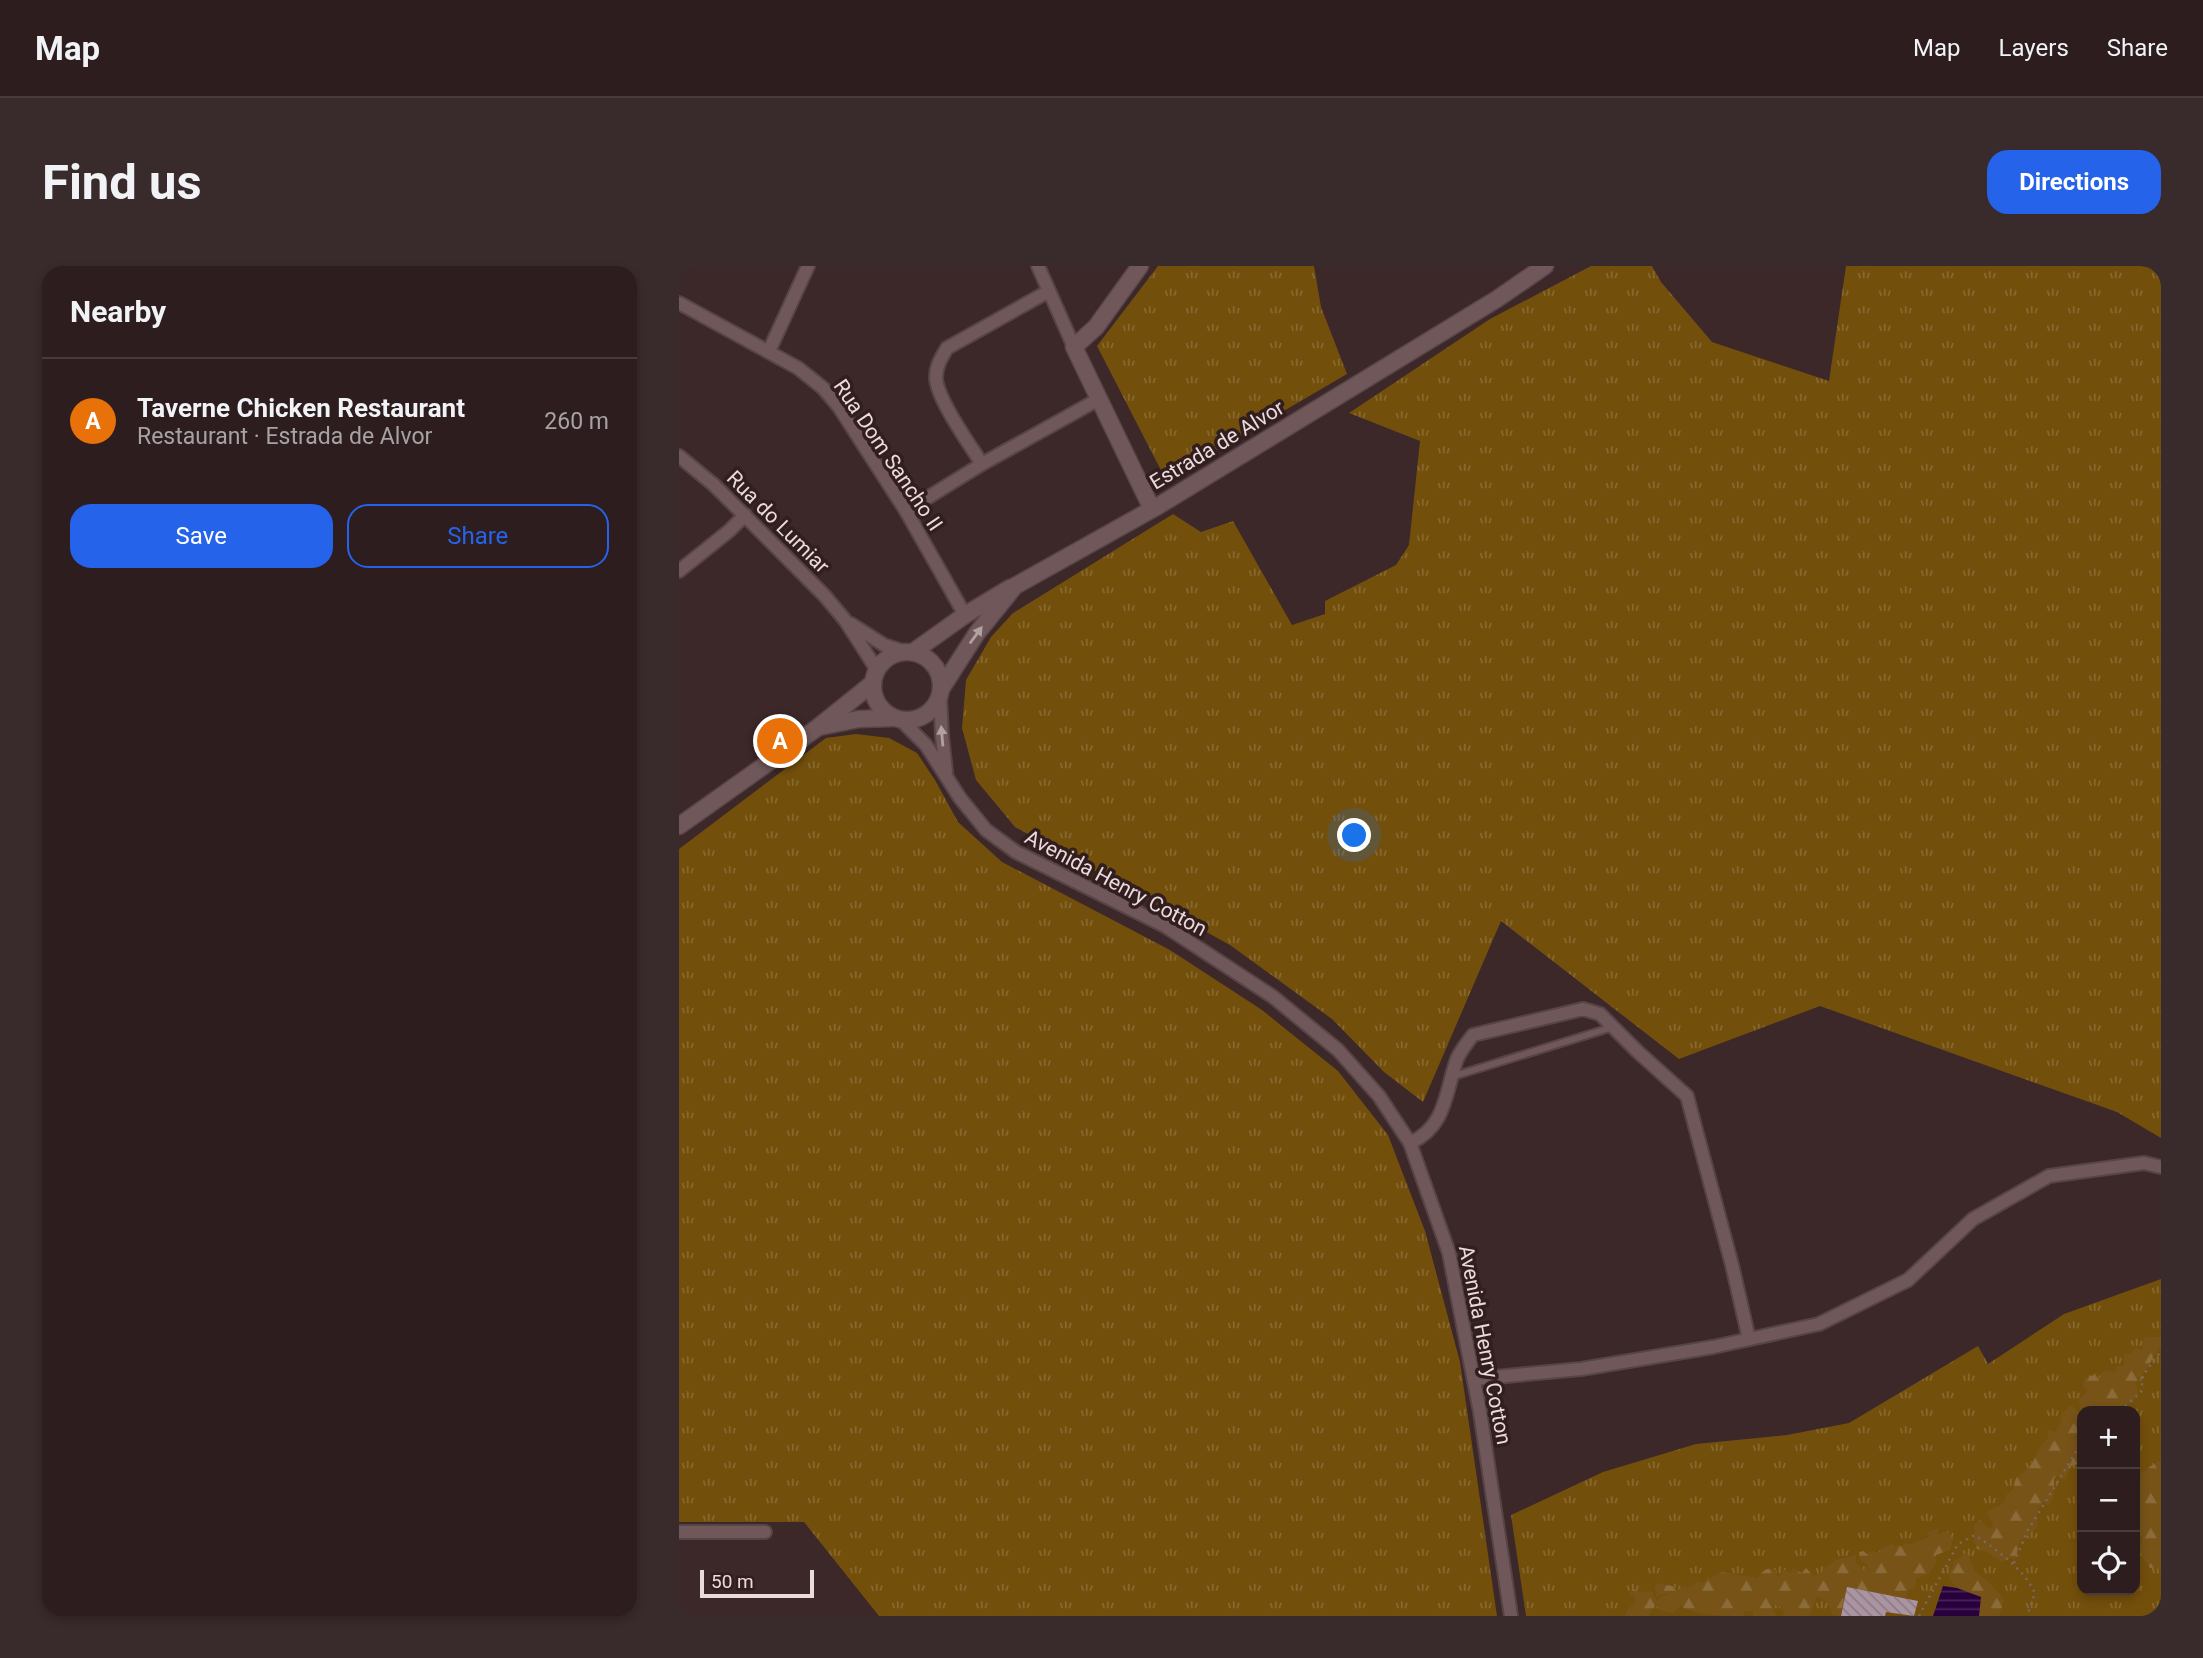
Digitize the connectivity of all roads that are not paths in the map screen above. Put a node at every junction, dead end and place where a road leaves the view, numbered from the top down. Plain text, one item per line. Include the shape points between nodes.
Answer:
1 (808, 266) edge
2 (1038, 266) edge
3 (1140, 266) edge
4 (1545, 266) edge
5 (1049, 290) junction
6 (679, 303) edge
7 (1074, 347) junction
8 (769, 351) junction
9 (1099, 399) junction
10 (679, 456) edge
11 (982, 464) junction
12 (1152, 509) junction
13 (906, 511) junction
14 (745, 515) junction
15 (679, 571) edge
16 (1015, 586) junction
17 (965, 615) junction
18 (845, 620) junction
19 (910, 652) junction
20 (875, 676) junction
21 (941, 692) junction
22 (897, 719) junction
23 (817, 728) junction
24 (946, 775) junction
25 (679, 826) edge
26 (1613, 1027) junction
27 (1452, 1076) junction
28 (1410, 1143) junction
29 (2161, 1167) edge
30 (1749, 1339) junction
31 (1474, 1379) junction
32 (679, 1532) edge
33 (765, 1532) dead end
34 (1511, 1616) edge

1 - 8 street
2 - 5 street
3 - 7 street via 1096,327
4 - 12 street, Estrada de Alvor
5 - 7 street
5 - 11 street via 947,348 938,362 940,394
6 - 8 street, Rua Dom Sancho II
7 - 9 street
8 - 13 street, Rua Dom Sancho II via 823,388
9 - 11 street
9 - 12 street
10 - 14 street, Rua do Lumiar
11 - 13 street
12 - 16 street, Estrada de Alvor
13 - 17 street, Rua Dom Sancho II
14 - 15 street
14 - 18 street, Rua do Lumiar
16 - 17 street, Estrada de Alvor
21 -> 16 street, Estrada de Alvor via 977,633
17 - 19 street, Estrada de Alvor
18 - 19 street via 884,645
18 - 20 street
19 - 20 street, Estrada de Alvor via 886,659
19 - 21 street via 932,662 940,675
20 - 22 street via 874,698
20 - 23 street, Estrada de Alvor
21 - 22 street, Estrada de Alvor via 928,713
24 -> 21 street
22 - 23 street, Estrada de Alvor via 859,719
22 - 24 street, Avenida Henry Cotton via 926,745
23 - 25 street, Estrada de Alvor
24 - 28 street, Avenida Henry Cotton via 986,830 1016,852 1165,926 1272,996 1338,1049 1379,1096
26 - 27 lane
26 - 27 street via 1600,1014 1583,1009 1473,1035 1458,1055
26 - 30 street via 1687,1097
27 - 28 street via 1432,1129
28 - 31 street, Avenida Henry Cotton via 1450,1253
29 - 30 street via 2144,1163 2049,1176 1973,1219 1908,1280 1819,1324
30 - 31 street via 1581,1369
31 - 34 street, Avenida Henry Cotton
32 - 33 street

